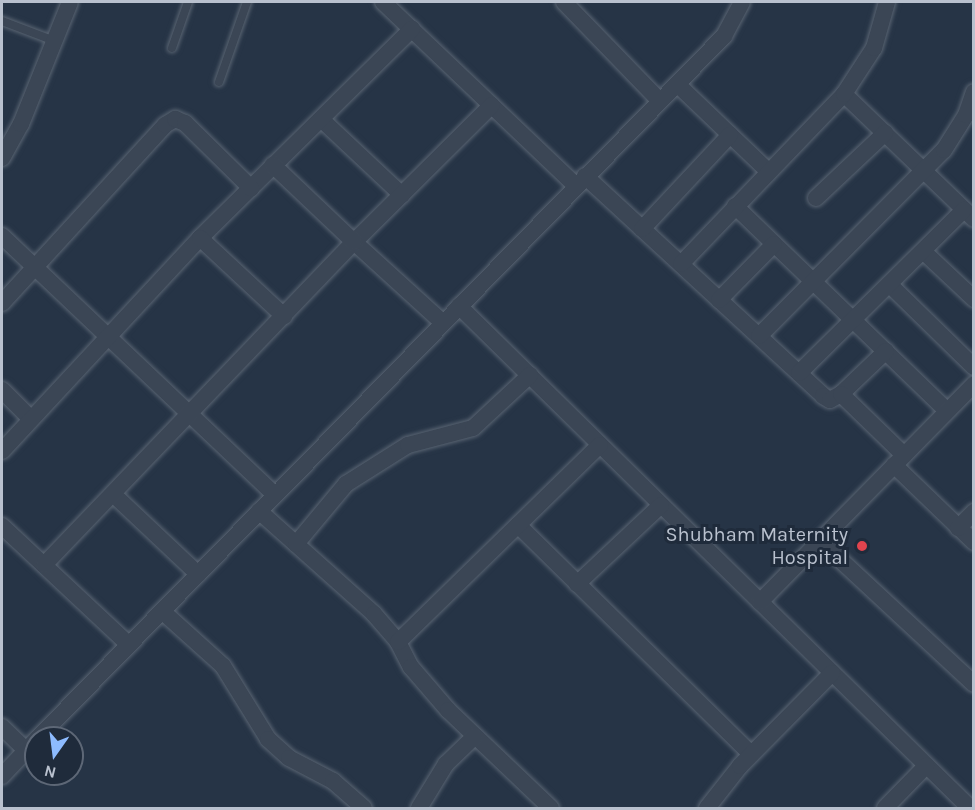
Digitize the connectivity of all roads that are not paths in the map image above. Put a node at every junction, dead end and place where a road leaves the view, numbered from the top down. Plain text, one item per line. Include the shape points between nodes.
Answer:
1 (70, 2) edge
2 (188, 2) edge
3 (247, 2) edge
4 (383, 2) edge
5 (742, 2) edge
6 (887, 2) edge
7 (573, 5) edge
8 (2, 21) edge
9 (412, 29) junction
10 (55, 41) junction
11 (172, 48) dead end
12 (219, 82) dead end
13 (678, 84) junction
14 (974, 92) edge
15 (844, 94) junction
16 (660, 101) junction
17 (492, 105) junction
18 (321, 119) junction
19 (885, 133) junction
20 (730, 135) junction
21 (2, 158) edge
22 (273, 165) junction
23 (923, 171) junction
24 (769, 172) junction
25 (580, 181) junction
26 (251, 188) junction
27 (402, 195) junction
28 (816, 198) dead end
29 (735, 206) junction
30 (968, 215) edge
31 (642, 229) junction
32 (2, 236) edge
33 (200, 238) junction
34 (354, 242) junction
35 (774, 244) junction
36 (924, 252) junction
37 (681, 264) junction
38 (36, 267) junction
39 (814, 282) junction
40 (890, 285) junction
41 (974, 299) edge
42 (719, 300) junction
43 (2, 303) edge
44 (459, 306) junction
45 (284, 316) junction
46 (852, 319) junction
47 (442, 322) junction
48 (109, 336) junction
49 (759, 336) junction
50 (886, 351) junction
51 (974, 367) edge
52 (799, 373) junction
53 (530, 375) junction
54 (974, 384) edge
55 (2, 390) edge
56 (841, 394) junction
57 (947, 411) junction
58 (190, 414) junction
59 (31, 419) junction
60 (600, 445) junction
61 (2, 451) edge
62 (899, 460) junction
63 (113, 494) junction
64 (275, 495) junction
65 (662, 506) junction
66 (259, 511) junction
67 (974, 512) edge
68 (518, 525) junction
69 (2, 526) edge
70 (958, 528) junction
71 (820, 541) junction
72 (974, 543) edge
73 (296, 544) junction
74 (44, 565) junction
75 (198, 574) junction
76 (578, 584) junction
77 (760, 602) junction
78 (162, 610) junction
79 (398, 642) junction
80 (129, 645) junction
81 (832, 673) junction
82 (974, 684) edge
83 (50, 726) edge
84 (2, 727) edge
85 (475, 736) junction
86 (24, 738) edge
87 (24, 753) edge
88 (751, 754) junction
89 (926, 766) junction
90 (2, 776) edge
91 (711, 807) edge
92 (364, 808) edge
93 (419, 808) edge
94 (551, 808) edge
95 (885, 808) edge
96 (970, 808) edge

1 - 10 street
2 - 11 lane
3 - 12 lane
4 - 9 street
5 - 13 street via 724,36
6 - 15 street via 874,48
7 - 16 street
8 - 10 lane
9 - 17 street
9 - 18 street
10 - 21 street via 21,124
13 - 16 street
13 - 20 street
14 - 23 street via 966,115 944,150
15 - 19 street
15 - 24 street
16 - 25 street
17 - 25 street
17 - 27 street
18 - 22 street
18 - 27 street
19 - 23 street
19 - 28 street
20 - 24 street
20 - 31 street
22 - 26 street
22 - 34 street
23 - 30 street
23 - 39 street
24 - 29 street
25 - 31 street
25 - 44 street
26 - 33 street
26 - 38 street via 185,123 175,119 165,125
27 - 34 street
29 - 35 street
29 - 37 street
30 - 36 street
31 - 37 street
32 - 38 street
33 - 45 street
33 - 48 street
34 - 45 street
34 - 47 street
35 - 39 street
35 - 42 street
36 - 40 street
36 - 41 street
37 - 42 street
38 - 43 street
38 - 48 street
39 - 46 street
39 - 49 street
40 - 46 street
40 - 51 street
42 - 49 street
44 - 47 street
44 - 53 street
45 - 58 street
46 - 50 street
46 - 52 street
47 - 64 street
48 - 58 street
48 - 59 street
49 - 52 street
50 - 56 street
50 - 57 street
52 - 56 street via 830,400
53 - 60 street
53 - 73 street via 473,428 408,445 346,484
54 - 57 street
55 - 59 street
56 - 62 street
57 - 62 street
58 - 63 street
58 - 64 street
59 - 61 street
60 - 65 street
60 - 68 street
62 - 70 street
62 - 71 street
63 - 74 street
63 - 75 street
64 - 66 street
65 - 76 street
65 - 77 street
66 - 73 street
66 - 75 street
67 - 70 street
68 - 76 street
68 - 79 street
69 - 74 street
70 - 72 street
71 - 77 street
71 - 82 street
73 - 79 street via 374,614
74 - 80 street
75 - 78 street
76 - 88 street
77 - 81 street
78 - 80 street
78 - 92 street via 223,666 268,739 289,758 333,781
79 - 85 street via 411,667
80 - 83 street
81 - 88 street
81 - 89 street
84 - 86 street
85 - 93 street via 446,764
85 - 94 street
87 - 90 street
88 - 91 street
89 - 95 street
89 - 96 street

